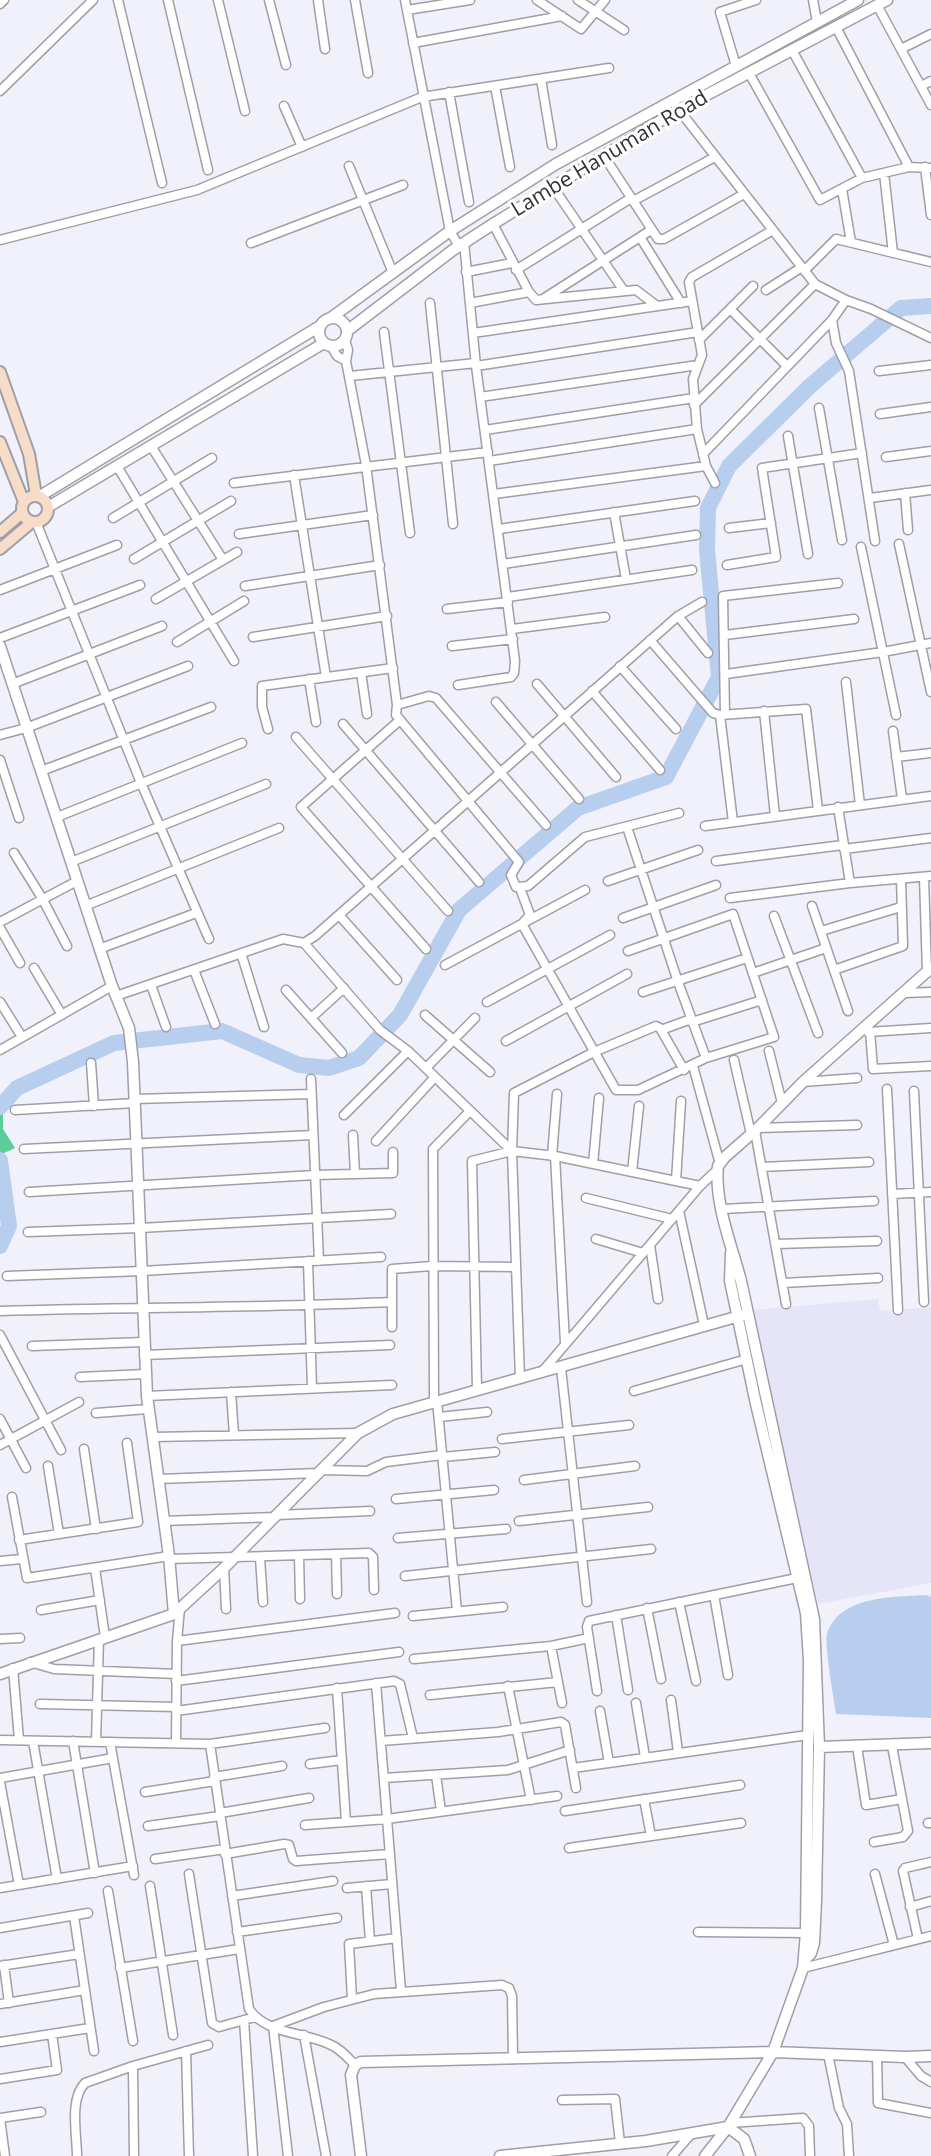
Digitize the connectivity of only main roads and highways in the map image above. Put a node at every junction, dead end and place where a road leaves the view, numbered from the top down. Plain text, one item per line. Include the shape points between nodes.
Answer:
1 (0, 372) edge
2 (0, 442) edge
3 (38, 496) junction
4 (23, 507) junction
5 (34, 522) junction
6 (0, 532) edge
7 (0, 550) edge

1 - 3 main road via 29,454
2 - 4 main road
3 - 4 main road via 29,497
3 - 5 main road via 48,507 45,517
4 - 5 main road via 26,519
4 - 6 main road
5 - 7 main road

